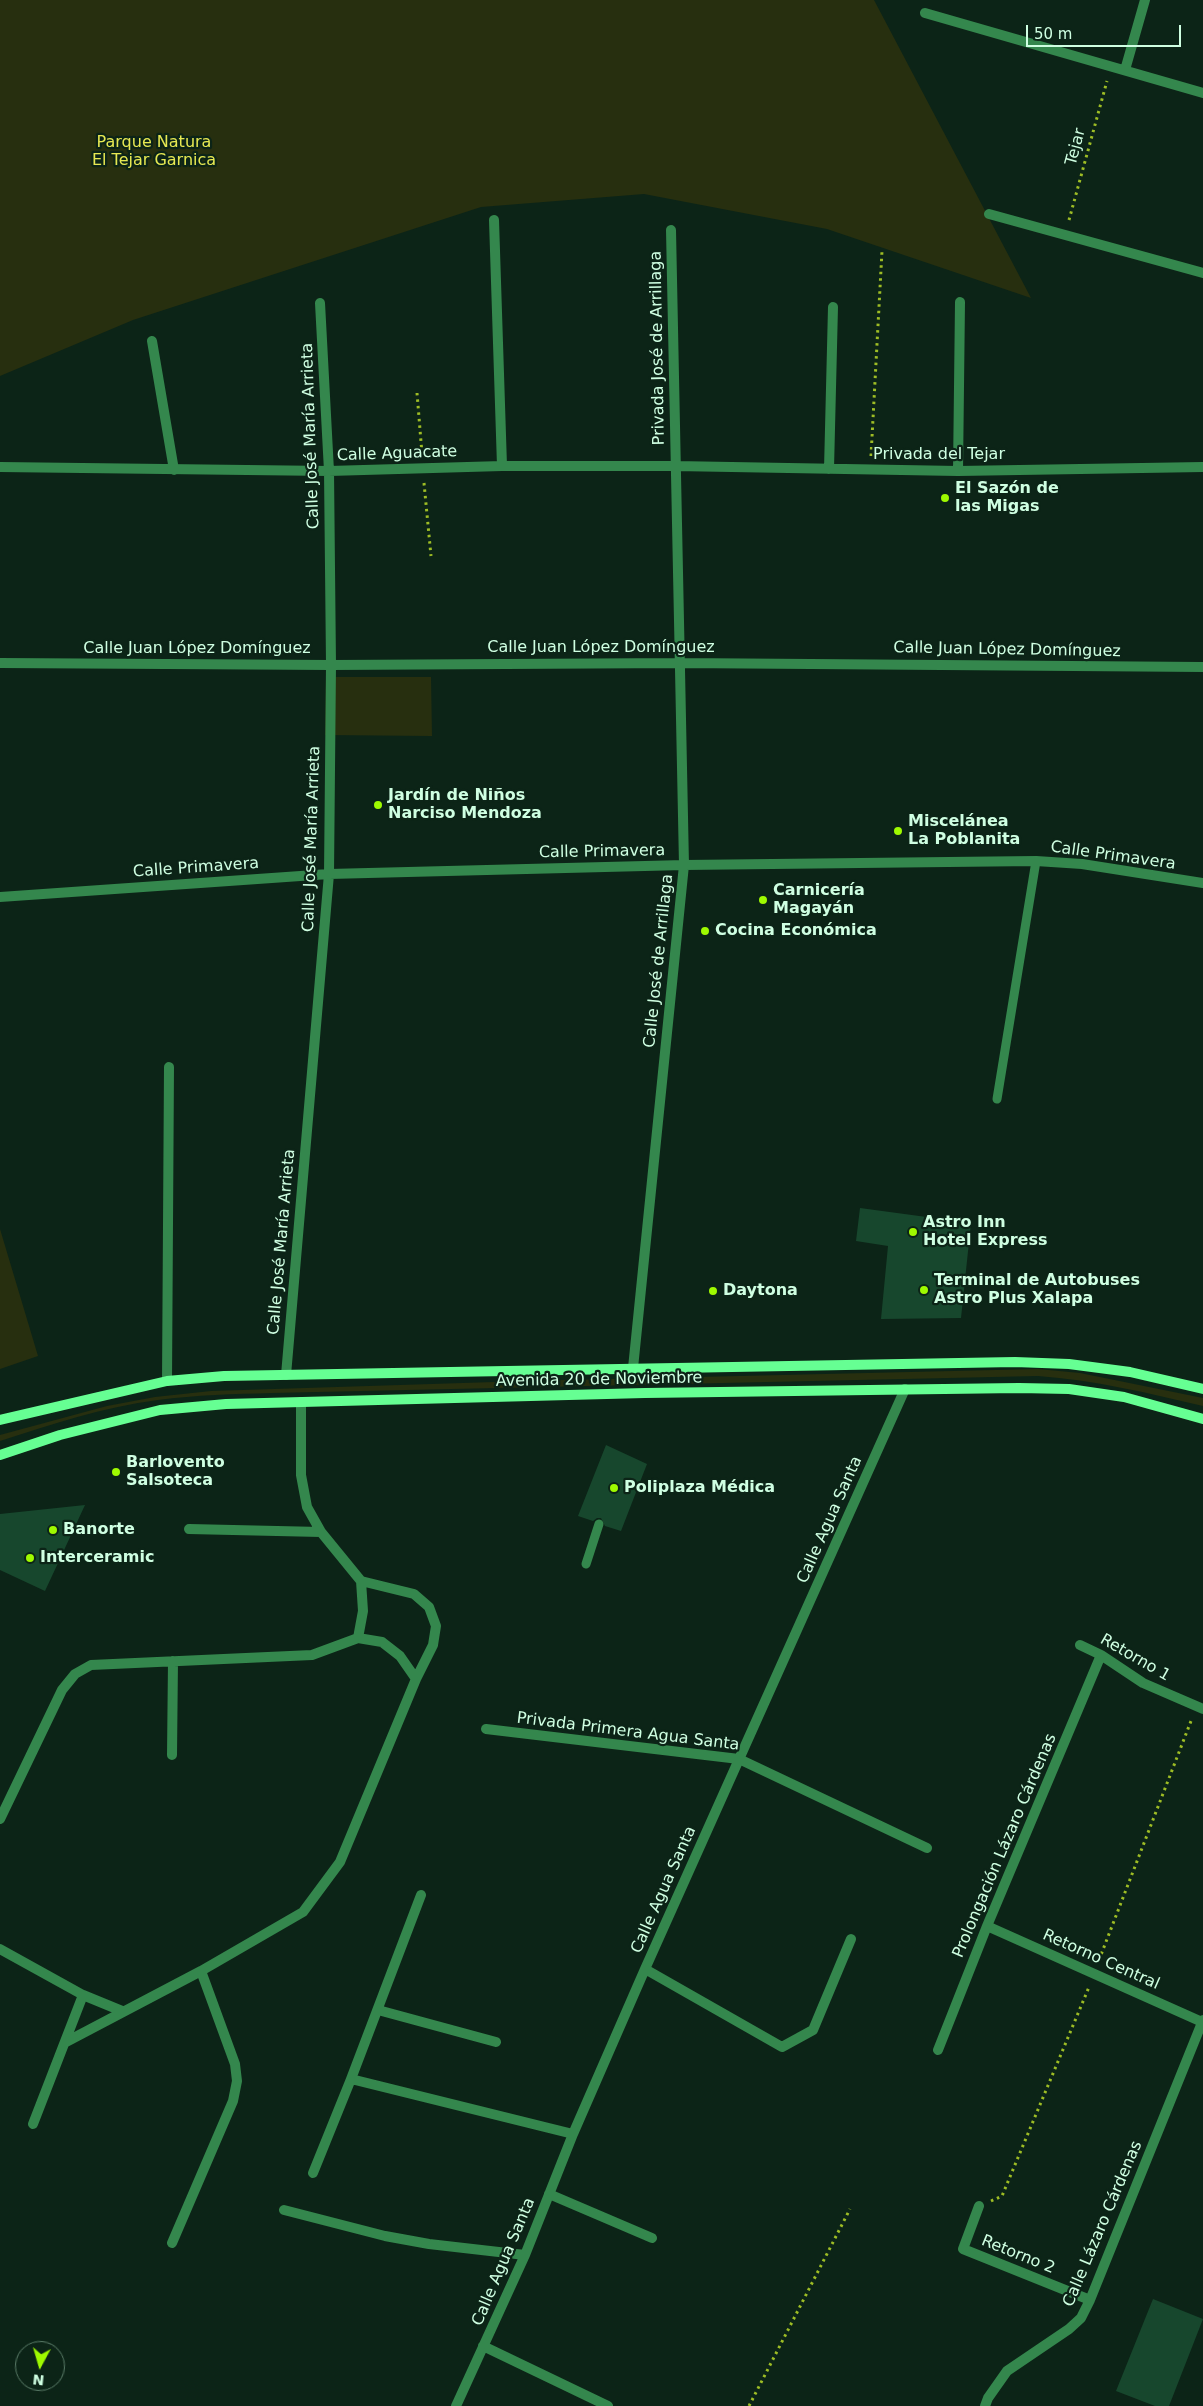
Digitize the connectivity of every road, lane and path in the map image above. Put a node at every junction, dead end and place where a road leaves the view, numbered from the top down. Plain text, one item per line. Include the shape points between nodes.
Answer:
1 (1145, 0) edge
2 (924, 13) dead end
3 (1111, 66) junction
4 (1125, 70) junction
5 (1203, 93) edge
6 (989, 214) dead end
7 (494, 220) dead end
8 (671, 230) dead end
9 (1065, 235) junction
10 (882, 251) dead end
11 (1203, 273) edge
12 (960, 302) dead end
13 (320, 303) dead end
14 (834, 307) dead end
15 (152, 341) dead end
16 (502, 466) junction
17 (675, 466) junction
18 (0, 467) edge
19 (1203, 467) edge
20 (829, 469) junction
21 (871, 469) junction
22 (174, 470) junction
23 (330, 471) junction
24 (958, 471) junction
25 (680, 662) junction
26 (0, 663) edge
27 (331, 665) junction
28 (1203, 667) edge
29 (1036, 861) junction
30 (684, 865) junction
31 (329, 874) junction
32 (1203, 883) edge
33 (0, 897) edge
34 (169, 1067) dead end
35 (997, 1099) dead end
36 (633, 1368) junction
37 (286, 1376) junction
38 (166, 1381) junction
39 (905, 1389) junction
40 (1203, 1389) edge
41 (301, 1402) junction
42 (1203, 1418) edge
43 (0, 1420) edge
44 (0, 1455) edge
45 (599, 1524) dead end
46 (188, 1529) dead end
47 (321, 1532) junction
48 (586, 1564) dead end
49 (361, 1581) junction
50 (358, 1638) junction
51 (1080, 1645) dead end
52 (1101, 1654) junction
53 (173, 1661) junction
54 (416, 1679) junction
55 (1203, 1709) edge
56 (486, 1729) dead end
57 (172, 1755) dead end
58 (739, 1759) junction
59 (0, 1819) edge
60 (927, 1848) dead end
61 (421, 1895) dead end
62 (986, 1926) junction
63 (851, 1939) dead end
64 (0, 1950) edge
65 (645, 1969) junction
66 (201, 1971) junction
67 (83, 1995) junction
68 (378, 2010) junction
69 (122, 2011) junction
70 (1203, 2021) edge
71 (66, 2042) junction
72 (496, 2042) dead end
73 (938, 2050) dead end
74 (351, 2079) junction
75 (32, 2124) dead end
76 (573, 2134) junction
77 (313, 2173) dead end
78 (550, 2194) junction
79 (979, 2206) dead end
80 (850, 2209) dead end
81 (284, 2210) dead end
82 (652, 2238) dead end
83 (172, 2243) dead end
84 (525, 2255) junction
85 (1090, 2300) junction
86 (484, 2346) junction
87 (456, 2406) edge
88 (608, 2406) edge
89 (749, 2406) edge
90 (985, 2406) edge

1 - 4 street
2 - 3 street
3 - 4 street
3 - 9 path, Tejar
4 - 5 street
6 - 9 street
7 - 16 street
8 - 17 street, Privada José de Arrillaga
9 - 11 street
10 - 21 path
12 - 24 street
13 - 23 street, Calle José María Arrieta
14 - 20 street
15 - 22 street
16 - 17 street, Calle Aguacate
16 - 23 street, Calle Aguacate
17 - 20 street, Privada del Tejar
17 - 25 street, Calle José de Arrillaga
18 - 22 street, Calle Aguacate
19 - 24 street, Privada del Tejar
20 - 21 street, Privada del Tejar
21 - 24 street, Privada del Tejar
22 - 23 street, Calle Aguacate
23 - 27 street, Calle José María Arrieta
25 - 27 street, Calle Juan López Domínguez
25 - 28 street, Calle Juan López Domínguez
25 - 30 street, Calle José de Arrillaga
26 - 27 street, Calle Juan López Domínguez
27 - 31 street, Calle José María Arrieta
29 - 30 street, Calle Primavera
29 - 32 street, Calle Primavera via 1082,864
29 - 35 lane
30 - 31 street, Calle Primavera
30 - 36 street, Calle José de Arrillaga
31 - 33 street, Calle Primavera
31 - 37 street, Calle José María Arrieta
34 - 38 street
36 - 37 main road, Avenida 20 de Noviembre
36 - 40 main road, Avenida 20 de Noviembre via 1016,1362 1069,1364 1130,1372
37 - 38 main road, Avenida 20 de Noviembre via 224,1376
38 - 43 main road, Avenida 20 de Noviembre
39 - 41 main road, Avenida 20 de Noviembre
39 - 42 main road, Avenida 20 de Noviembre via 1069,1390 1124,1397
39 - 58 street, Calle Agua Santa
41 - 44 main road, Avenida 20 de Noviembre via 160,1410 60,1435
41 - 47 street via 301,1475 307,1507
45 - 48 lane
46 - 47 street
47 - 49 street
49 - 50 street via 363,1611
49 - 54 street via 414,1594 429,1607 436,1626 433,1645
50 - 53 street via 312,1655
50 - 54 street via 382,1642 400,1656
51 - 52 street, Retorno 1
52 - 55 street, Retorno 1 via 1142,1683
52 - 62 street, Prolongación Lázaro Cárdenas
53 - 57 street
53 - 59 street via 91,1665 75,1674 62,1690
54 - 66 street via 340,1862 302,1912
56 - 58 street, Privada Primera Agua Santa
58 - 60 street, Privada Primera Agua Santa
58 - 65 street, Calle Agua Santa
61 - 68 street
62 - 70 street, Retorno Central
62 - 73 street, Prolongación Lázaro Cárdenas
63 - 65 street via 813,2030 782,2047
64 - 67 street
65 - 76 street, Calle Agua Santa
66 - 69 street
66 - 83 street via 235,2064 237,2081 233,2101
67 - 69 street
67 - 71 street
68 - 72 street
68 - 74 street
69 - 71 street
70 - 85 street, Calle Lázaro Cárdenas
71 - 75 street
74 - 76 street
74 - 77 street
76 - 78 street, Calle Agua Santa
78 - 82 street
78 - 84 street, Calle Agua Santa
79 - 85 street, Retorno 2 via 963,2249
80 - 89 path
81 - 84 street via 385,2236
84 - 86 street, Calle Agua Santa
85 - 90 street, Calle Lázaro Cárdenas via 1081,2318 1069,2329 1007,2371
86 - 87 street, Calle Agua Santa
86 - 88 street

